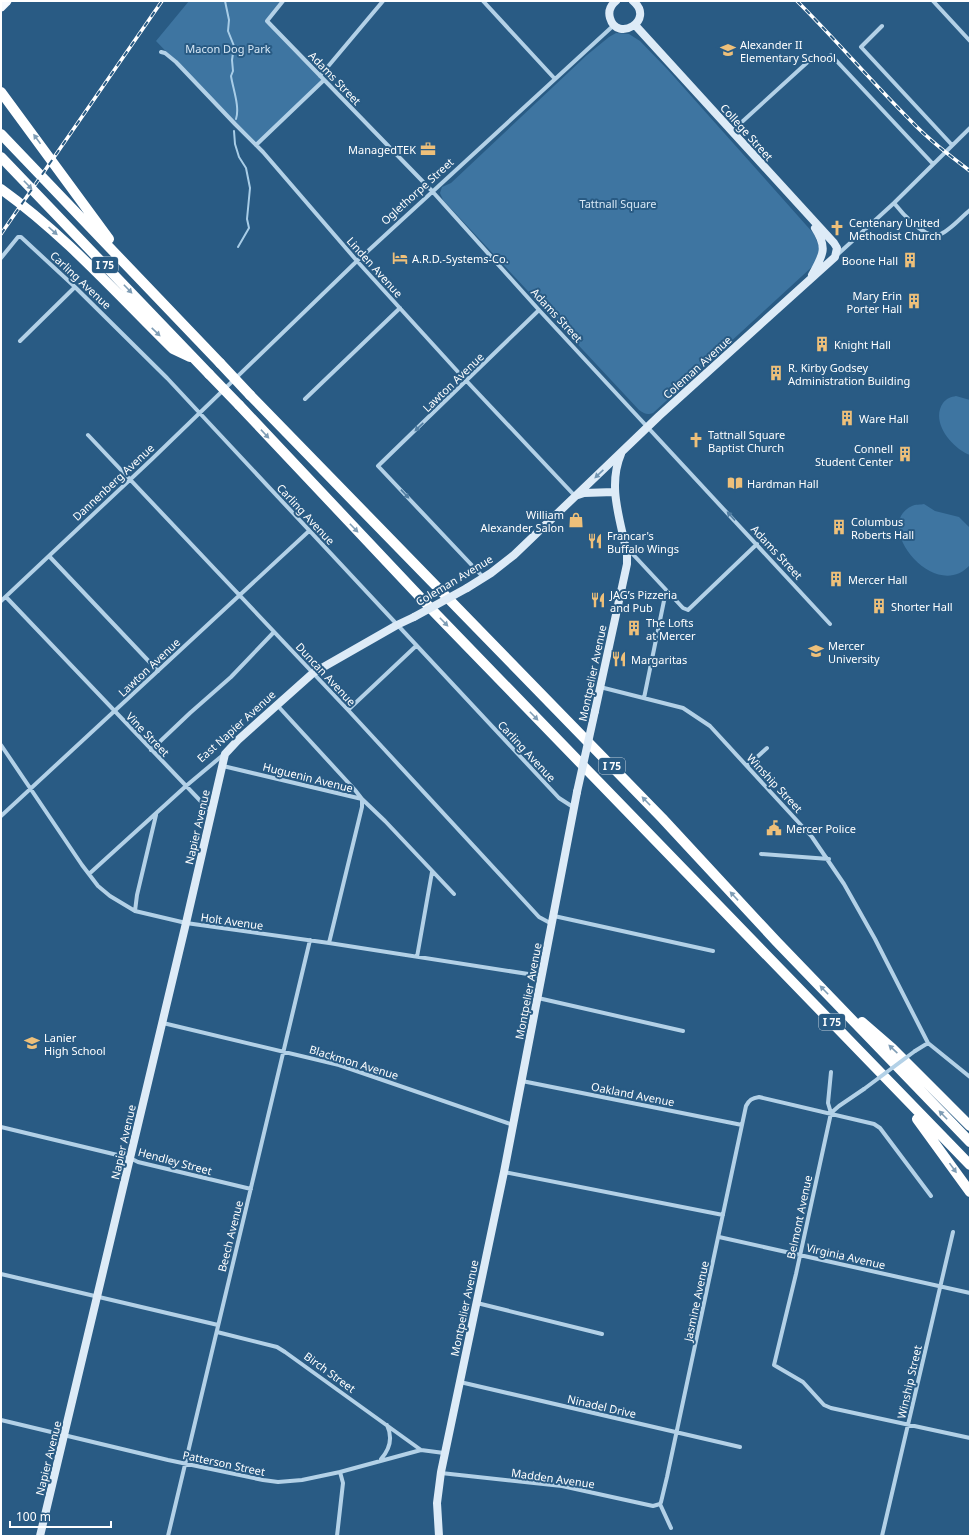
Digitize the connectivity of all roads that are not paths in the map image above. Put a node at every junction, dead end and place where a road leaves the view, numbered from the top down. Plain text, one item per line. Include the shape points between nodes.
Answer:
1 (7, 1) edge
2 (283, 1) edge
3 (382, 1) edge
4 (483, 1) edge
5 (615, 1) edge
6 (933, 1) edge
7 (636, 2) edge
8 (1, 7) edge
9 (614, 25) junction
10 (634, 25) junction
11 (882, 26) dead end
12 (970, 41) edge
13 (161, 52) dead end
14 (831, 55) dead end
15 (811, 59) dead end
16 (320, 76) junction
17 (555, 79) junction
18 (324, 80) junction
19 (1, 88) edge
20 (1, 92) edge
21 (11, 104) junction
22 (970, 128) edge
23 (732, 131) junction
24 (1, 134) edge
25 (952, 145) junction
26 (256, 146) junction
27 (1, 157) edge
28 (933, 164) junction
29 (1, 189) edge
30 (432, 191) junction
31 (894, 203) junction
32 (970, 210) edge
33 (807, 214) junction
34 (835, 256) junction
35 (1, 258) edge
36 (357, 261) junction
37 (125, 262) junction
38 (808, 281) junction
39 (75, 287) junction
40 (400, 308) junction
41 (539, 310) junction
42 (20, 342) dead end
43 (197, 361) junction
44 (237, 375) joint
45 (467, 381) junction
46 (305, 399) dead end
47 (200, 413) junction
48 (648, 426) junction
49 (88, 435) dead end
50 (623, 451) junction
51 (130, 478) junction
52 (614, 492) junction
53 (575, 496) junction
54 (309, 530) junction
55 (757, 544) junction
56 (624, 546) junction
57 (49, 556) junction
58 (483, 578) junction
59 (666, 591) junction
60 (239, 595) junction
61 (6, 597) junction
62 (1, 601) edge
63 (414, 617) joint
64 (830, 624) dead end
65 (397, 625) junction
66 (274, 632) junction
67 (416, 646) junction
68 (158, 671) junction
69 (313, 673) junction
70 (599, 687) junction
71 (644, 698) junction
72 (277, 704) junction
73 (348, 710) junction
74 (114, 711) junction
75 (1, 745) edge
76 (767, 748) dead end
77 (151, 750) junction
78 (225, 754) junction
79 (222, 766) junction
80 (747, 766) junction
81 (186, 786) junction
82 (31, 789) junction
83 (362, 799) junction
84 (574, 807) junction
85 (212, 812) junction
86 (156, 814) junction
87 (1, 816) edge
88 (760, 854) dead end
89 (829, 859) junction
90 (432, 872) junction
91 (89, 874) junction
92 (454, 894) dead end
93 (135, 910) junction
94 (553, 920) junction
95 (186, 923) junction
96 (310, 940) junction
97 (329, 943) junction
98 (713, 951) dead end
99 (417, 957) junction
100 (541, 976) junction
101 (537, 998) junction
102 (840, 1006) junction
103 (162, 1022) junction
104 (683, 1031) dead end
105 (928, 1043) junction
106 (284, 1051) junction
107 (831, 1072) dead end
108 (970, 1077) edge
109 (888, 1080) junction
110 (522, 1081) junction
111 (831, 1113) junction
112 (513, 1125) junction
113 (742, 1125) junction
114 (970, 1126) edge
115 (1, 1127) edge
116 (970, 1142) edge
117 (130, 1158) junction
118 (970, 1165) edge
119 (504, 1172) junction
120 (251, 1189) junction
121 (970, 1192) edge
122 (931, 1196) dead end
123 (723, 1215) junction
124 (953, 1232) dead end
125 (719, 1237) junction
126 (800, 1255) junction
127 (1, 1274) edge
128 (941, 1287) junction
129 (970, 1293) edge
130 (97, 1297) junction
131 (477, 1303) junction
132 (218, 1325) junction
133 (217, 1332) junction
134 (602, 1334) dead end
135 (459, 1382) junction
136 (1, 1420) edge
137 (387, 1425) junction
138 (908, 1425) junction
139 (677, 1432) junction
140 (64, 1435) junction
141 (970, 1438) edge
142 (740, 1447) dead end
143 (421, 1450) junction
144 (444, 1453) junction
145 (381, 1460) junction
146 (186, 1464) junction
147 (340, 1472) junction
148 (441, 1472) junction
149 (660, 1504) junction
150 (671, 1528) dead end
151 (40, 1536) edge
152 (168, 1536) edge
153 (337, 1536) edge
154 (439, 1536) edge
155 (882, 1536) edge

1 - 8 main road
2 - 16 street, Adams Street via 267,21
3 - 16 street
4 - 17 street
5 - 9 street via 610,15
6 - 12 street
7 - 10 street via 640,16
9 - 10 street via 623,29
9 - 17 street, Oglethorpe Street
10 - 23 street, College Street
11 - 25 street via 860,48
13 - 26 street, Linden Avenue via 176,62
14 - 28 street
15 - 23 street
16 - 18 street, Adams Street
17 - 30 street, Oglethorpe Street
18 - 26 street
18 - 30 street, Adams Street
19 - 21 highway
20 - 21 highway
37 -> 21 highway
22 - 25 street
23 - 33 street, College Street
24 - 37 highway, I 75
25 - 28 street
26 - 36 street, Linden Avenue
27 -> 43 highway, I 75
28 - 31 street
29 -> 43 highway via 66,242 173,349
30 - 36 street, Oglethorpe Street
30 - 41 street, Adams Street
31 - 32 street via 911,222 934,236 947,230
31 - 34 street
33 - 34 street, College Street via 834,243
33 - 38 street via 823,244 822,255
34 - 38 street, Coleman Avenue
35 - 39 street, Carling Avenue via 18,237 21,237
36 - 40 street, Linden Avenue
36 - 44 street, Oglethorpe Street
102 -> 37 highway, I 75, bridge via 662,818 220,364
38 - 48 street, Coleman Avenue
39 - 42 street
39 - 47 street, Carling Avenue
40 - 45 street, Linden Avenue
40 - 46 street
41 - 45 street, Lawton Avenue
41 - 48 street, Adams Street
43 -> 109 highway, I 75, bridge via 436,614
44 - 47 street, Dannenberg Avenue
45 - 53 street, Linden Avenue
45 -> 58 street, Lawton Avenue via 378,466
47 - 51 street, Dannenberg Avenue
47 - 54 street, Carling Avenue
48 - 50 street, Coleman Avenue
55 -> 48 street, Adams Street
49 - 51 street, Duncan Avenue
50 - 52 street, Montpelier Avenue via 615,473
50 -> 53 street, Coleman Avenue
51 - 57 street, Dannenberg Avenue
51 - 60 street, Duncan Avenue
52 - 53 street via 584,493
52 - 56 street, Montpelier Avenue
53 - 58 street, Coleman Avenue via 514,555
54 - 60 street, Lawton Avenue
54 - 65 street, Carling Avenue
55 - 59 street via 688,610
55 - 64 street, Adams Street
56 - 59 street
56 - 70 street, Montpelier Avenue via 627,564
57 - 61 street, Dannenberg Avenue
57 - 68 street
58 - 63 street, Coleman Avenue, bridge
59 - 71 street
60 - 66 street, Duncan Avenue
60 - 68 street, Lawton Avenue
61 - 62 street, Dannenberg Avenue
61 - 74 street, Vine Street
63 - 65 street, East Napier Avenue
65 - 67 street, Carling Avenue
65 - 69 street, East Napier Avenue
66 - 69 street, Duncan Avenue
66 - 77 street via 231,677
67 - 73 street
67 - 84 street, Carling Avenue via 559,798
68 - 74 street, Lawton Avenue
69 - 72 street, East Napier Avenue
69 - 73 street, Duncan Avenue
70 - 71 street, Winship Street
70 - 84 street, Montpelier Avenue, bridge
71 - 80 street, Winship Street via 683,708 710,726
72 - 78 street, East Napier Avenue
72 - 83 street
73 - 94 street, Duncan Avenue via 539,917
74 - 77 street, Vine Street
74 - 82 street, Lawton Avenue
75 - 82 street, Holt Avenue
76 - 80 street
77 - 81 street, Vine Street
78 - 79 street, Napier Avenue
78 - 81 street, East Napier Avenue
79 - 83 street, Huguenin Avenue
79 - 85 street, Napier Avenue
80 - 89 street, Winship Street
81 - 85 street, Vine Street
81 - 86 street, East Napier Avenue
82 - 87 street, Lawton Avenue
82 - 91 street, Holt Avenue
83 - 90 street, Huguenin Avenue via 386,821
83 - 97 street
84 - 94 street, Montpelier Avenue
85 - 95 street, Napier Avenue
86 - 91 street, East Napier Avenue
86 - 93 street
88 - 89 street
89 - 105 street, Winship Street via 875,939
90 - 92 street, Huguenin Avenue
90 - 99 street
91 - 93 street, Holt Avenue via 110,896
93 - 95 street, Holt Avenue
94 - 98 street, Duncan Avenue
94 - 100 street, Montpelier Avenue
95 - 96 street, Holt Avenue
95 - 103 street, Napier Avenue
96 - 97 street, Holt Avenue
96 - 106 street, Beech Avenue
97 - 99 street, Holt Avenue
99 - 100 street, Holt Avenue
100 - 101 street, Montpelier Avenue
101 - 104 street
101 - 110 street, Montpelier Avenue
114 -> 102 highway via 892,1048
116 -> 102 highway, I 75
103 - 106 street, Blackmon Avenue
103 - 117 street, Napier Avenue
105 - 108 street
105 - 111 street, bridge
106 - 112 street, Blackmon Avenue via 339,1065
106 - 120 street, Beech Avenue
107 - 111 street, Belmont Avenue via 828,1103
109 - 118 highway, I 75
109 -> 121 highway
110 - 112 street, Montpelier Avenue
110 - 113 street, Oakland Avenue
111 - 113 street, Jasmine Avenue via 759,1097 748,1102
111 - 122 street via 877,1125
111 - 126 street, Belmont Avenue
112 - 119 street, Montpelier Avenue
113 - 123 street, Jasmine Avenue
115 - 117 street, Hendley Street
117 - 120 street, Hendley Street
117 - 130 street, Napier Avenue
119 - 123 street
119 - 131 street, Montpelier Avenue
120 - 132 street, Beech Avenue
123 - 125 street, Jasmine Avenue
124 - 128 street, Winship Street
125 - 126 street, Virginia Avenue
125 - 139 street, Jasmine Avenue
126 - 128 street, Virginia Avenue
126 - 138 street, Belmont Avenue via 774,1365 803,1382 824,1405
127 - 130 street
128 - 129 street, Virginia Avenue
128 - 138 street, Winship Street
130 - 132 street
130 - 140 street, Napier Avenue
131 - 134 street
131 - 135 street, Montpelier Avenue
132 - 133 street, Beech Avenue
133 - 137 street, Birch Street via 277,1347
133 - 146 street, Beech Avenue
135 - 139 street, Ninadel Drive
135 - 144 street, Montpelier Avenue
136 - 140 street, Patterson Street
137 - 143 street, Birch Street
137 - 145 street via 391,1437 388,1449
138 - 141 street
138 - 155 street, Winship Street
139 - 142 street, Ninadel Drive
139 - 149 street, Jasmine Avenue
140 - 146 street, Patterson Street
140 - 151 street, Napier Avenue
143 - 144 street, Patterson Street
143 - 145 street, Patterson Street
144 - 148 street, Montpelier Avenue
145 - 147 street, Patterson Street
146 - 147 street, Patterson Street via 278,1482
146 - 152 street, Beech Avenue
147 - 153 street via 342,1483
148 - 149 street, Madden Avenue via 562,1486 653,1506
148 - 154 street, Montpelier Avenue via 437,1504
149 - 150 street

